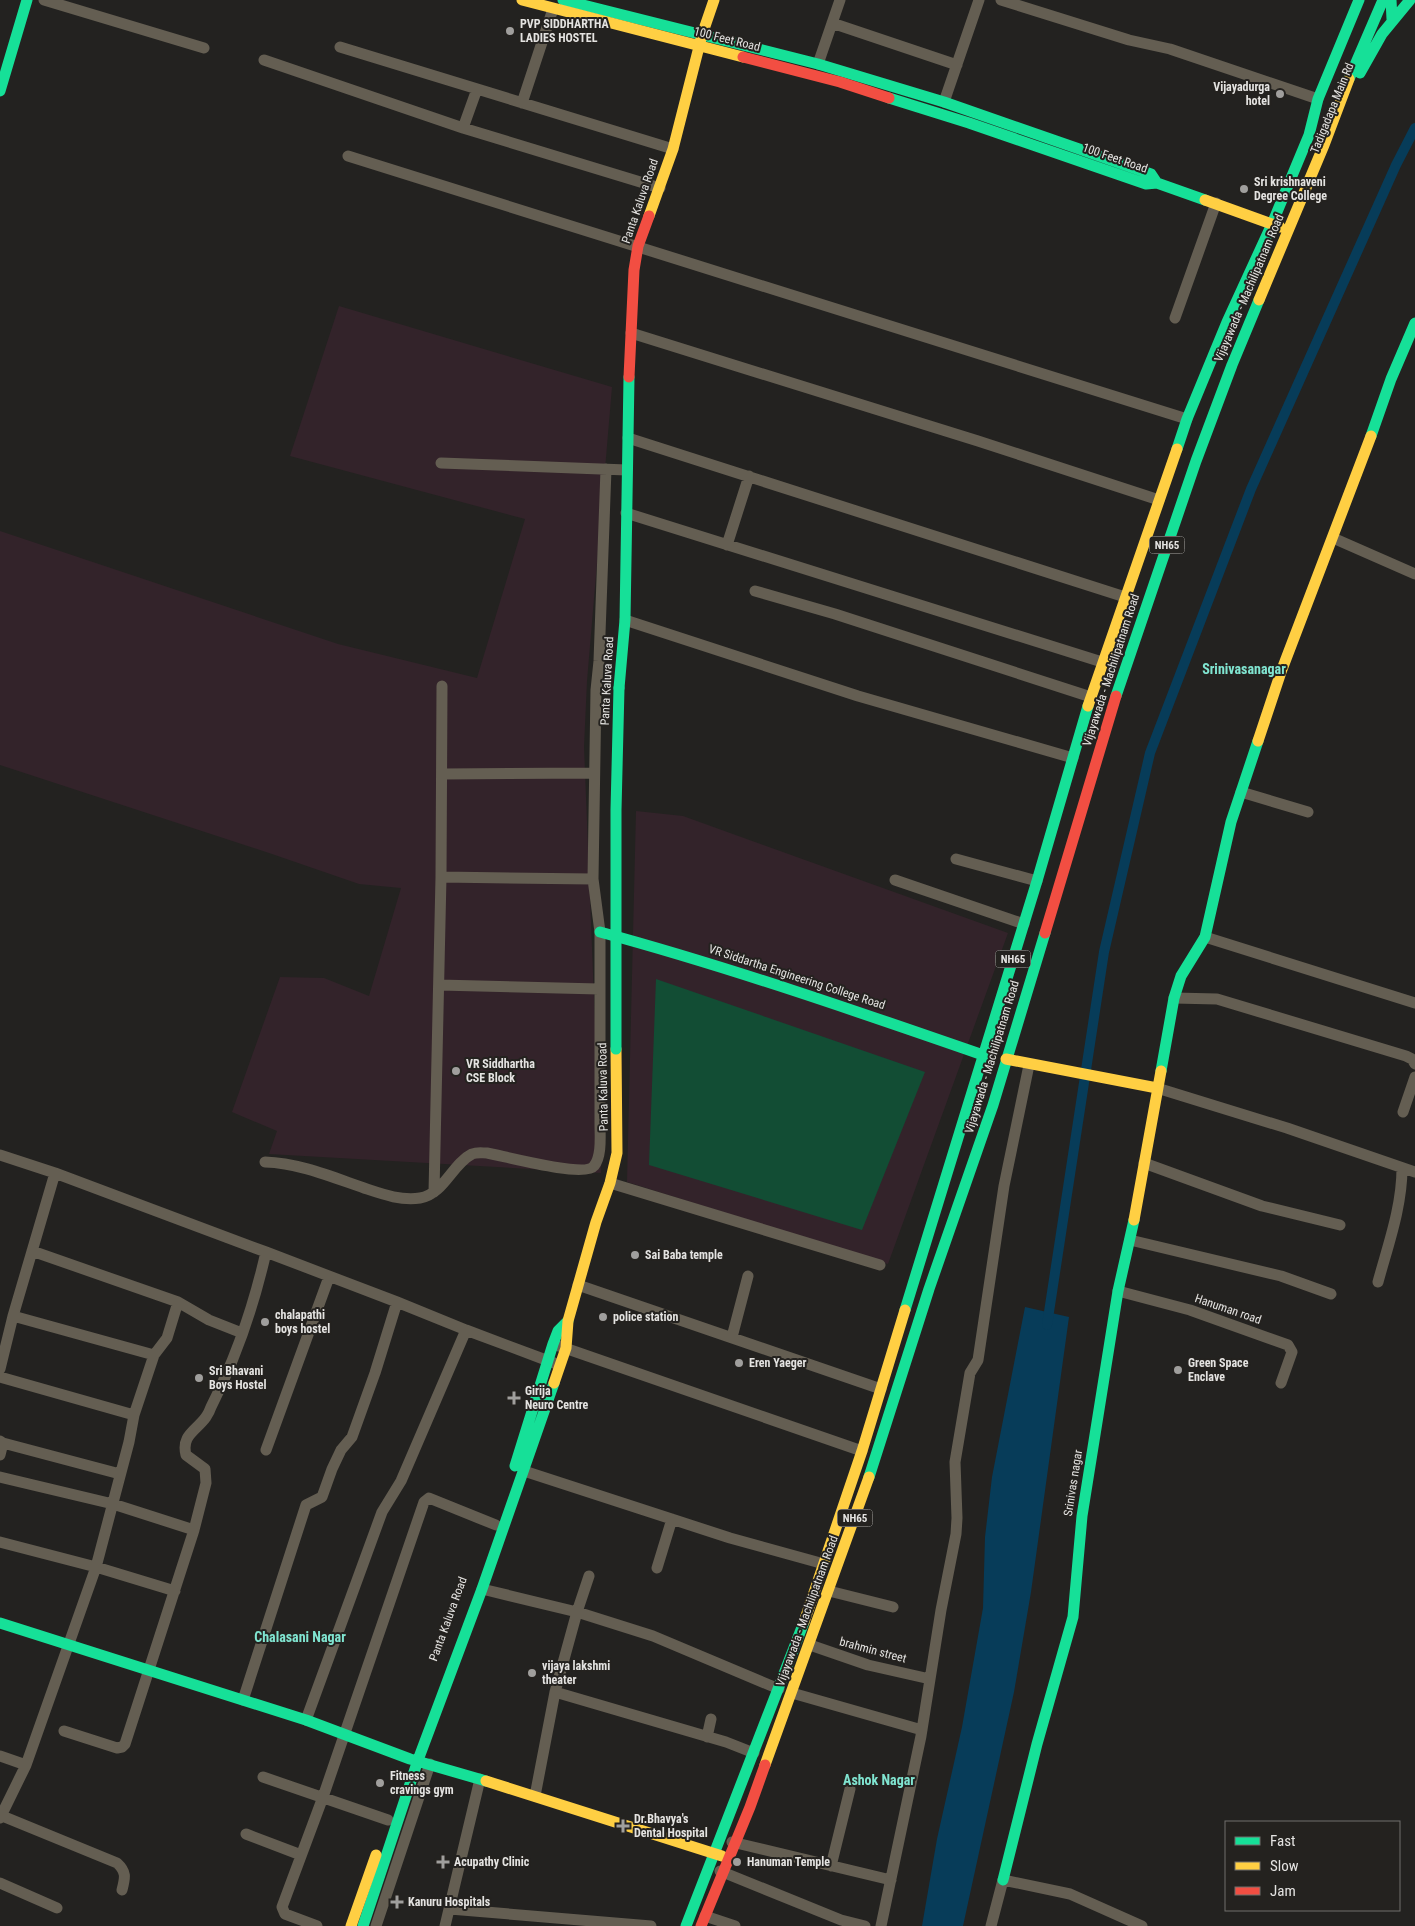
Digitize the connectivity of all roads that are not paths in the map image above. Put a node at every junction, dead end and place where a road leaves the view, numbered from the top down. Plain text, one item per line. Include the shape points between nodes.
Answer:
1 (27, 0) edge
2 (44, 0) edge
3 (522, 0) edge
4 (563, 0) edge
5 (714, 0) edge
6 (840, 0) edge
7 (979, 0) edge
8 (1001, 0) edge
9 (1359, 0) edge
10 (1383, 0) edge
11 (1391, 0) edge
12 (1410, 0) edge
13 (553, 9) junction
14 (1392, 19) junction
15 (832, 23) junction
16 (701, 41) junction
17 (340, 47) dead end
18 (204, 48) dead end
19 (264, 60) dead end
20 (818, 64) junction
21 (957, 65) junction
22 (477, 89) junction
23 (0, 92) edge
24 (1318, 99) junction
25 (944, 102) junction
26 (522, 103) junction
27 (463, 128) junction
28 (673, 149) junction
29 (348, 156) dead end
30 (1157, 183) junction
31 (660, 188) junction
32 (1216, 203) junction
33 (1272, 224) junction
34 (1288, 230) junction
35 (638, 246) junction
36 (1234, 305) junction
37 (1253, 316) junction
38 (1175, 318) dead end
39 (1415, 323) edge
40 (631, 333) junction
41 (1187, 419) junction
42 (628, 438) junction
43 (441, 463) dead end
44 (606, 469) junction
45 (627, 470) junction
46 (749, 476) junction
47 (1158, 500) junction
48 (626, 513) junction
49 (1333, 538) junction
50 (727, 546) junction
51 (1415, 574) edge
52 (755, 591) dead end
53 (1125, 597) junction
54 (625, 620) junction
55 (1102, 662) junction
56 (442, 686) dead end
57 (1091, 697) junction
58 (1073, 758) junction
59 (594, 772) junction
60 (443, 774) junction
61 (1241, 792) junction
62 (1308, 812) dead end
63 (956, 859) dead end
64 (441, 877) junction
65 (593, 879) junction
66 (895, 880) dead end
67 (1037, 881) junction
68 (1024, 924) junction
69 (600, 932) junction
70 (1205, 937) junction
71 (438, 986) junction
72 (599, 989) junction
73 (1174, 998) junction
74 (1415, 1003) edge
75 (983, 1055) junction
76 (1006, 1059) junction
77 (1415, 1064) edge
78 (1029, 1065) junction
79 (1415, 1077) edge
80 (1158, 1088) junction
81 (1403, 1112) dead end
82 (0, 1155) edge
83 (264, 1162) dead end
84 (1144, 1163) junction
85 (1402, 1168) junction
86 (1415, 1172) edge
87 (55, 1173) junction
88 (610, 1183) junction
89 (434, 1192) junction
90 (1340, 1225) dead end
91 (1130, 1240) junction
92 (32, 1252) junction
93 (266, 1252) junction
94 (880, 1265) dead end
95 (748, 1276) dead end
96 (329, 1277) junction
97 (1378, 1282) dead end
98 (578, 1285) junction
99 (1118, 1291) junction
100 (1330, 1294) dead end
101 (178, 1302) junction
102 (397, 1302) junction
103 (13, 1316) junction
104 (568, 1321) junction
105 (466, 1330) junction
106 (242, 1333) junction
107 (732, 1337) junction
108 (553, 1344) junction
109 (566, 1348) junction
110 (154, 1355) junction
111 (548, 1360) junction
112 (560, 1366) junction
113 (0, 1369) edge
114 (0, 1377) edge
115 (1281, 1383) dead end
116 (881, 1389) junction
117 (134, 1415) junction
118 (2, 1442) edge
119 (266, 1450) dead end
120 (862, 1451) junction
121 (0, 1455) edge
122 (524, 1471) junction
123 (120, 1474) junction
124 (0, 1477) edge
125 (113, 1504) junction
126 (672, 1519) junction
127 (496, 1525) junction
128 (194, 1530) junction
129 (0, 1542) edge
130 (824, 1564) junction
131 (96, 1567) junction
132 (657, 1568) dead end
133 (589, 1576) dead end
134 (482, 1589) junction
135 (175, 1591) junction
136 (829, 1591) junction
137 (893, 1607) dead end
138 (576, 1612) junction
139 (0, 1623) edge
140 (67, 1644) junction
141 (810, 1645) junction
142 (150, 1670) junction
143 (930, 1679) junction
144 (779, 1689) junction
145 (555, 1692) junction
146 (792, 1693) junction
147 (243, 1700) junction
148 (711, 1719) dead end
149 (306, 1720) junction
150 (922, 1730) junction
151 (64, 1731) dead end
152 (344, 1734) junction
153 (706, 1737) junction
154 (754, 1753) junction
155 (0, 1756) edge
156 (419, 1761) junction
157 (26, 1765) junction
158 (263, 1777) dead end
159 (480, 1779) junction
160 (850, 1789) dead end
161 (535, 1796) junction
162 (323, 1797) junction
163 (0, 1816) edge
164 (388, 1820) junction
165 (246, 1834) dead end
166 (720, 1836) junction
167 (735, 1844) junction
168 (714, 1853) junction
169 (301, 1855) junction
170 (728, 1858) junction
171 (709, 1866) junction
172 (831, 1866) junction
173 (722, 1872) junction
174 (891, 1880) junction
175 (1003, 1880) junction
176 (0, 1883) edge
177 (122, 1890) dead end
178 (57, 1908) dead end
179 (450, 1909) junction
180 (703, 1921) edge
181 (841, 1923) edge
182 (317, 1926) edge
183 (351, 1926) edge
184 (363, 1926) edge
185 (376, 1926) edge
186 (446, 1926) edge
187 (651, 1926) edge
188 (686, 1926) edge
189 (735, 1926) edge
190 (865, 1926) edge
191 (881, 1926) edge
192 (991, 1926) edge
193 (1142, 1926) edge

1 - 23 main road
2 - 18 street
3 - 13 main road, 100 Feet Road
4 - 16 main road, 100 Feet Road
5 - 16 main road, Panta Kaluva Road
6 - 15 street
7 - 21 street
8 - 24 street via 1129,40 1179,52
9 - 24 main road, Vijayawada - Machilipatnam Road / NH65
10 - 34 main road, Vijayawada - Machilipatnam Road / NH65
11 - 14 main road
12 - 14 main road, Tadigadapa Main Rd
13 - 16 main road, 100 Feet Road
13 - 26 street
14 - 34 main road, Tadigadapa Main Rd via 1370,52 1353,88 1304,214
15 - 20 street
15 - 21 street
16 - 20 main road, 100 Feet Road
16 - 28 main road, Panta Kaluva Road
16 - 30 main road, 100 Feet Road via 987,129 1146,184
17 - 22 street
19 - 27 street
20 - 25 main road, 100 Feet Road
21 - 25 street
22 - 26 street
22 - 27 street
24 - 33 main road, Vijayawada - Machilipatnam Road / NH65 via 1309,135
25 - 30 main road, 100 Feet Road via 1151,174
26 - 28 street
27 - 31 street
28 - 31 main road, Panta Kaluva Road
29 - 35 street
30 - 32 main road
31 - 35 main road, Panta Kaluva Road
32 - 33 main road
32 - 38 street
33 - 34 main road
33 - 36 main road, Vijayawada - Machilipatnam Road / NH65
34 - 37 main road, Vijayawada - Machilipatnam Road / NH65
35 - 40 main road, Panta Kaluva Road
35 - 41 street
36 - 37 main road
36 - 41 main road, Vijayawada - Machilipatnam Road / NH65
37 - 76 main road, Vijayawada - Machilipatnam Road / NH65 via 1196,461 1125,666
39 - 49 main road, Srinivas nagar
40 - 42 main road, Panta Kaluva Road
40 - 47 street
41 - 47 main road, Vijayawada - Machilipatnam Road / NH65
42 - 45 main road, Panta Kaluva Road
42 - 46 street
43 - 44 street
44 - 45 street
44 - 59 street
45 - 48 main road, Panta Kaluva Road
46 - 50 street
46 - 53 street
47 - 53 main road, Vijayawada - Machilipatnam Road / NH65
48 - 50 street
48 - 54 main road, Panta Kaluva Road
49 - 51 street
49 - 61 main road, Srinivas nagar via 1281,672
50 - 55 street
52 - 57 street
53 - 55 main road, Vijayawada - Machilipatnam Road / NH65
54 - 58 street via 858,696
54 - 88 main road, Panta Kaluva Road, bridge via 619,688 616,810 617,1153
55 - 57 main road, Vijayawada - Machilipatnam Road / NH65
56 - 60 street
57 - 58 main road, Vijayawada - Machilipatnam Road / NH65
58 - 67 main road, Vijayawada - Machilipatnam Road / NH65
59 - 60 street
59 - 65 street
60 - 64 street
61 - 62 street
61 - 70 main road, Srinivas nagar
63 - 67 street
64 - 65 street
64 - 71 street
65 - 69 street
66 - 68 street
67 - 68 main road, Vijayawada - Machilipatnam Road / NH65
68 - 75 main road, Vijayawada - Machilipatnam Road / NH65
69 - 72 street
69 - 75 main road, VR Siddartha Engineering College Road via 677,953
70 - 73 main road, Srinivas nagar via 1181,976
70 - 74 street
71 - 72 street
71 - 89 street
72 - 89 street via 600,1124 599,1150 594,1166 582,1171 487,1152 476,1153 464,1160
73 - 77 street via 1217,999 1406,1056
73 - 80 main road, Srinivas nagar
75 - 116 main road, Vijayawada - Machilipatnam Road / NH65
76 - 78 main road
76 - 136 main road, Vijayawada - Machilipatnam Road / NH65
78 - 80 main road
78 - 143 street via 1004,1186 978,1360 970,1373 954,1462 956,1534
79 - 81 street
80 - 84 main road, Srinivas nagar
80 - 85 street
82 - 87 street
83 - 89 street via 291,1164 391,1197 422,1198
84 - 90 street via 1262,1206
84 - 91 main road, Srinivas nagar
85 - 86 street
85 - 97 street via 1399,1206
87 - 92 street
87 - 93 street
88 - 94 street
88 - 98 main road, Panta Kaluva Road
91 - 99 main road, Srinivas nagar
91 - 100 street via 1281,1276
92 - 101 street
92 - 103 street
93 - 96 street
93 - 106 street via 257,1292
95 - 107 street
96 - 102 street
96 - 119 street
98 - 104 main road, Panta Kaluva Road
98 - 107 street
99 - 115 street, Hanuman road via 1190,1310 1288,1345 1292,1352
99 - 175 main road, Srinivas nagar via 1082,1516 1073,1617
101 - 106 street via 209,1320
101 - 110 street via 167,1338
102 - 105 street
102 - 147 street via 352,1437 332,1469 322,1497 306,1505
103 - 110 street
103 - 113 street
104 - 108 main road, Panta Kaluva Road via 558,1331
104 - 109 main road, Panta Kaluva Road
105 - 111 street
105 - 149 street via 401,1481 382,1512
106 - 128 street via 225,1381 206,1417 187,1435 186,1455 205,1469 207,1476
107 - 116 street
108 - 109 street
108 - 111 main road, Panta Kaluva Road
109 - 112 main road, Panta Kaluva Road
109 - 120 street
110 - 117 street
111 - 112 street
111 - 127 main road, Panta Kaluva Road
112 - 122 main road, Panta Kaluva Road
114 - 117 street
116 - 120 main road, Vijayawada - Machilipatnam Road / NH65
117 - 123 street
118 - 121 street
118 - 123 street
120 - 130 main road, Vijayawada - Machilipatnam Road / NH65
122 - 126 street
122 - 134 main road, Panta Kaluva Road
123 - 125 street
124 - 125 street
125 - 128 street
125 - 131 street
126 - 130 street
126 - 132 street
127 - 152 street via 439,1501 426,1500
127 - 156 main road, Panta Kaluva Road via 452,1651
128 - 135 street
129 - 131 street
130 - 144 main road, Vijayawada - Machilipatnam Road / NH65
131 - 135 street
131 - 140 street
133 - 138 street
134 - 138 street
134 - 156 main road, Panta Kaluva Road
135 - 142 street
136 - 137 street
136 - 141 main road, Vijayawada - Machilipatnam Road / NH65
138 - 144 street via 653,1636
138 - 145 street
139 - 140 main road
140 - 142 main road
140 - 157 street
141 - 143 street, brahmin street via 868,1665
141 - 146 main road, Vijayawada - Machilipatnam Road / NH65
142 - 147 main road
142 - 151 street via 126,1744 122,1747
143 - 150 street
144 - 154 main road, Vijayawada - Machilipatnam Road / NH65
145 - 153 street
145 - 161 street
146 - 150 street
146 - 167 main road, Vijayawada - Machilipatnam Road / NH65
147 - 149 main road
148 - 153 street
149 - 152 main road
150 - 174 street
152 - 156 main road
152 - 162 street
153 - 154 street
154 - 166 main road, Vijayawada - Machilipatnam Road / NH65
155 - 157 street
156 - 159 main road
156 - 164 main road, Panta Kaluva Road
156 - 184 main road, Panta Kaluva Road
156 - 185 street
157 - 163 street
158 - 162 street
159 - 161 main road
159 - 179 street
160 - 172 street
161 - 168 main road
162 - 164 street
162 - 169 street
163 - 177 street via 117,1863 125,1875
164 - 183 main road, Panta Kaluva Road
165 - 169 street
166 - 167 street
166 - 168 main road, Vijayawada - Machilipatnam Road / NH65
167 - 170 main road, Vijayawada - Machilipatnam Road / NH65
167 - 172 street
168 - 170 main road
168 - 171 main road, Vijayawada - Machilipatnam Road / NH65
169 - 182 street via 282,1907 285,1914
170 - 173 main road, Vijayawada - Machilipatnam Road / NH65
171 - 173 street
171 - 188 main road, Vijayawada - Machilipatnam Road / NH65
172 - 174 street
173 - 180 main road, Vijayawada - Machilipatnam Road / NH65
173 - 181 street
174 - 191 street
175 - 192 street
175 - 193 street via 1070,1894
176 - 178 street
179 - 186 street
179 - 187 street
180 - 189 street
181 - 190 street

